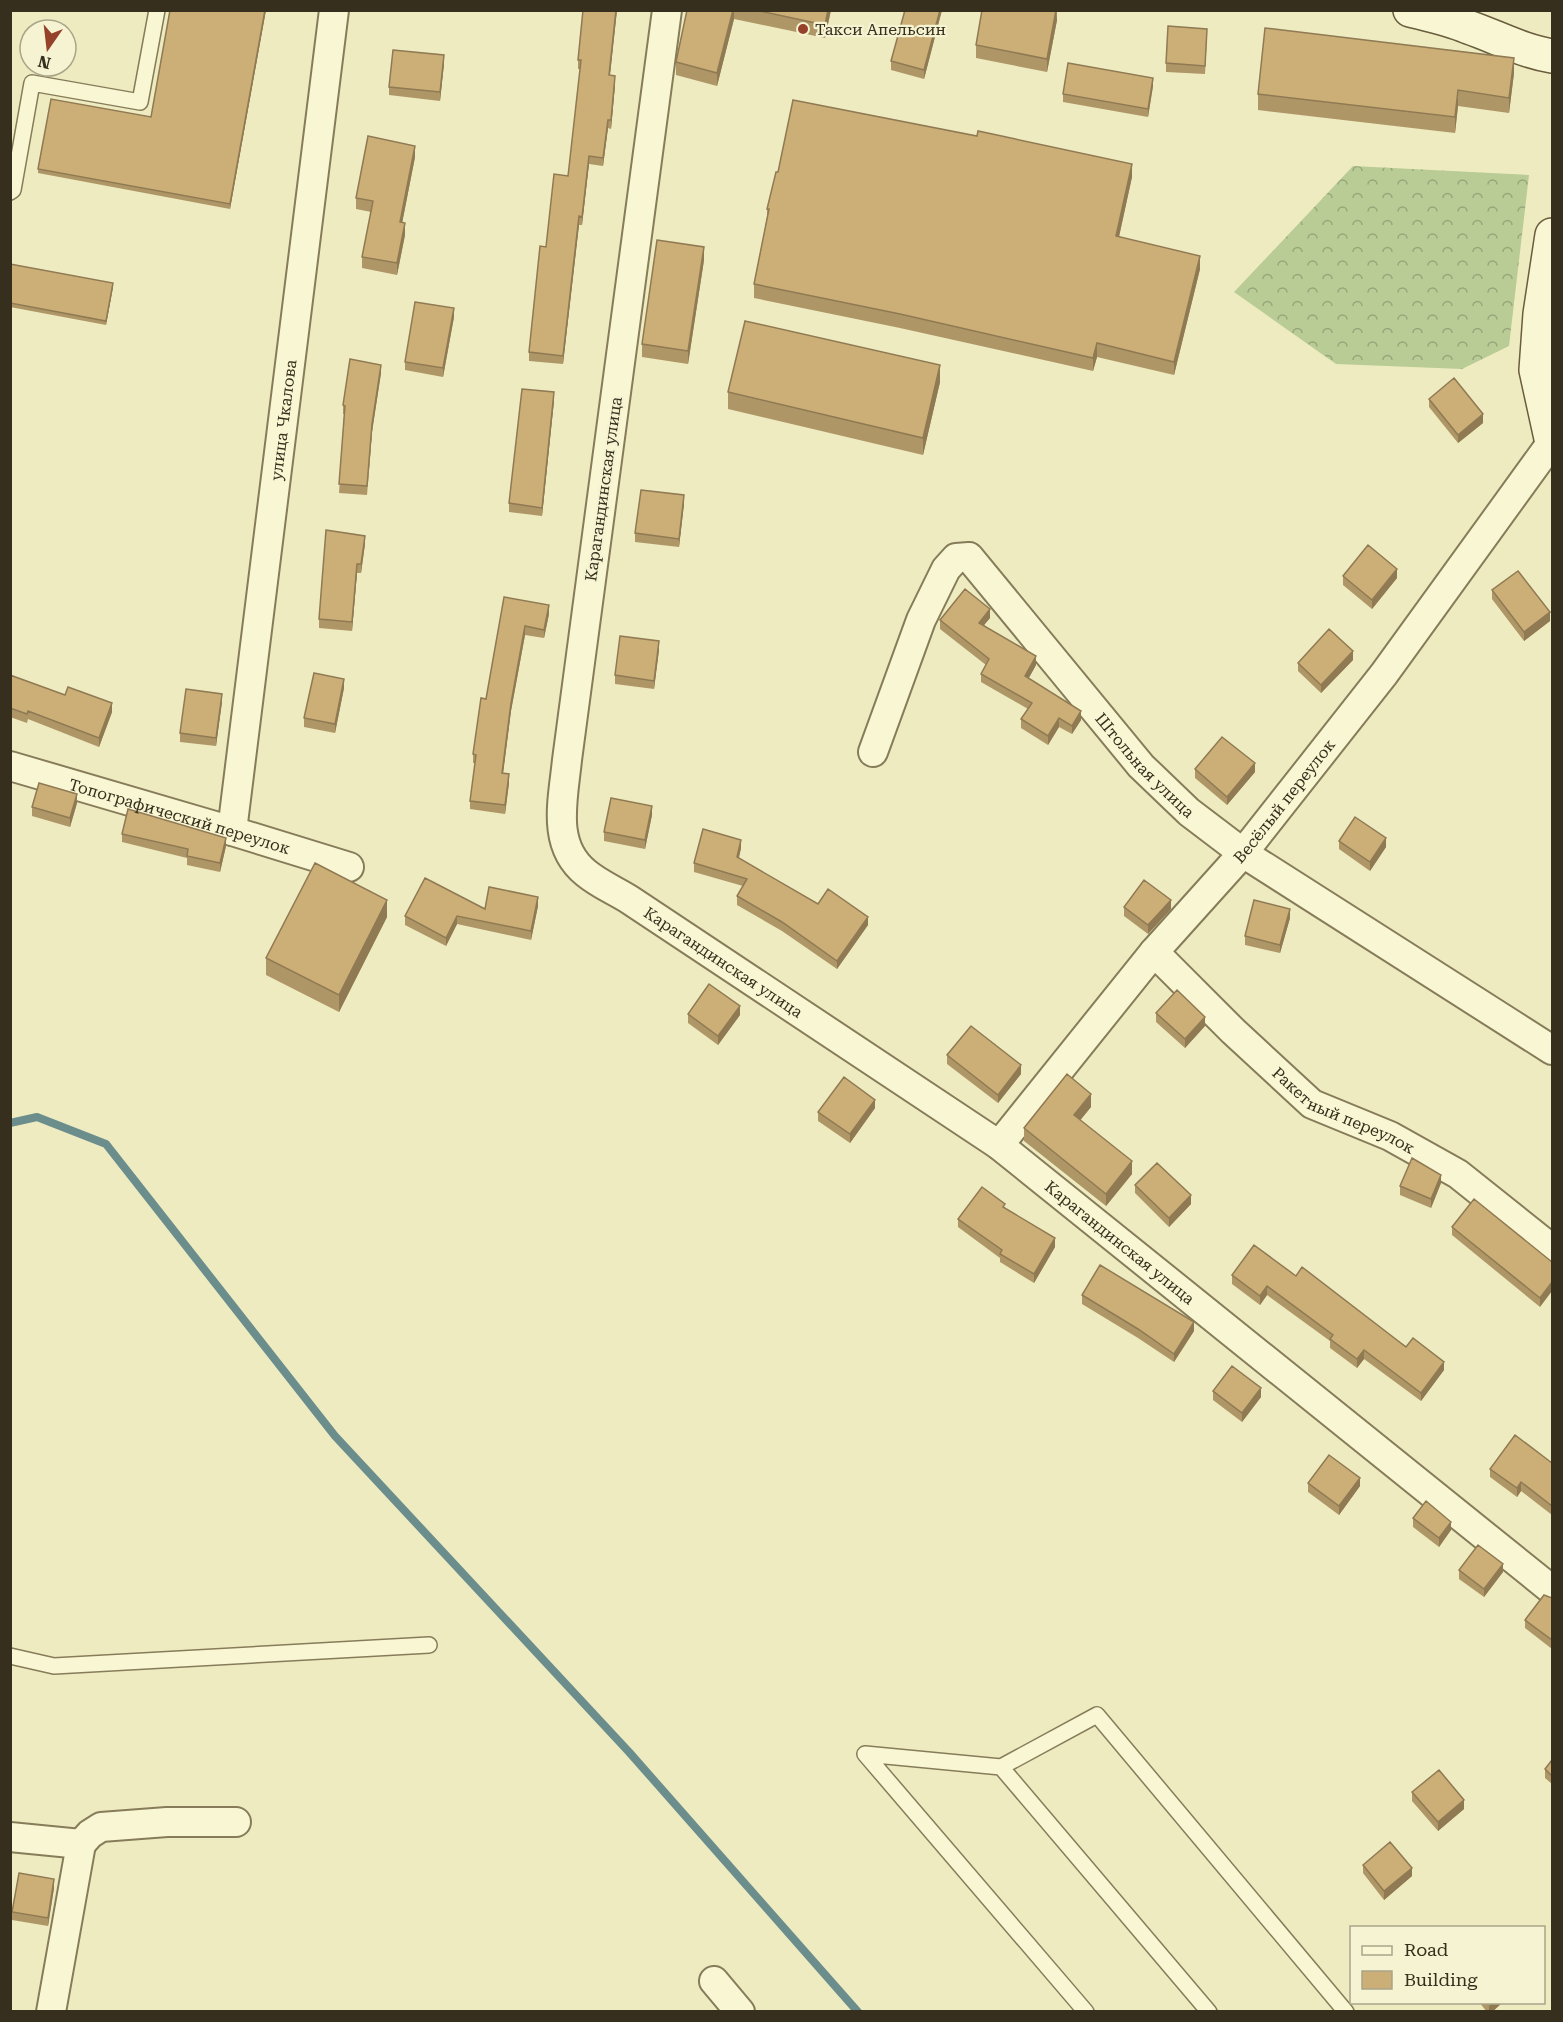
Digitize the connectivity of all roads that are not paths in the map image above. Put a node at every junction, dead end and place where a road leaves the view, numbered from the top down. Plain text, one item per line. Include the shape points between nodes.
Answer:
1 (157, 10) edge
2 (334, 10) edge
3 (667, 10) edge
4 (1410, 10) edge
5 (1552, 56) edge
6 (10, 192) edge
7 (1552, 235) edge
8 (1552, 443) edge
9 (873, 752) dead end
10 (10, 766) edge
11 (232, 831) junction
12 (1243, 854) junction
13 (349, 867) dead end
14 (1154, 952) junction
15 (1552, 1050) edge
16 (999, 1145) junction
17 (1552, 1249) edge
18 (1552, 1590) edge
19 (429, 1645) dead end
20 (10, 1656) edge
21 (1001, 1767) junction
22 (236, 1822) dead end
23 (10, 1836) edge
24 (81, 1844) junction
25 (714, 1981) dead end
26 (51, 2012) edge
27 (740, 2012) edge
28 (1086, 2012) edge
29 (1209, 2012) edge
30 (1346, 2012) edge

1 - 6 lane via 140,102 32,83
2 - 11 street, улица Чкалова
3 - 16 street, Карагандинская улица via 561,827 569,852 585,873
4 - 5 main road
7 - 8 main road via 1536,370
8 - 12 street, Весёлый переулок via 1384,674
9 - 12 street, Штольная улица via 921,620 946,569 956,558 969,556 1141,766 1189,812
10 - 11 street, Топографический переулок
11 - 13 street, Топографический переулок
12 - 14 street, Весёлый переулок
12 - 15 street, Штольная улица
14 - 16 street, Весёлый переулок
14 - 17 street, Ракетный переулок via 1312,1104 1390,1136 1458,1174
16 - 18 street, Карагандинская улица
19 - 20 lane via 54,1666
21 - 28 lane via 865,1754
21 - 29 lane
21 - 30 lane via 1097,1715
22 - 24 street via 101,1827
23 - 24 street
24 - 26 street
25 - 27 street

